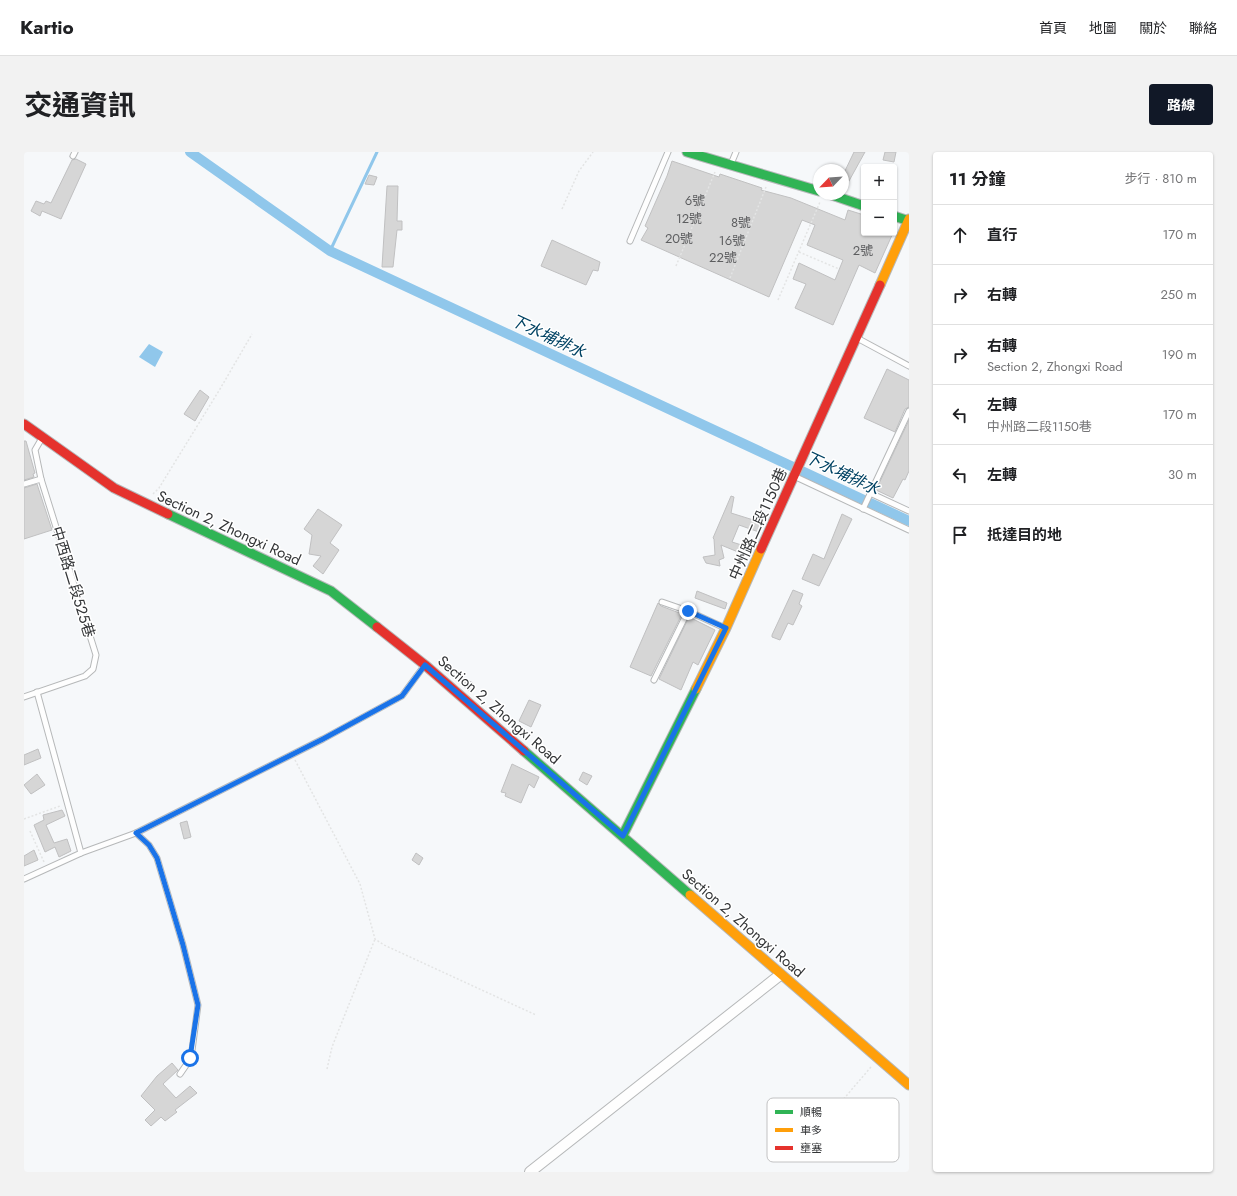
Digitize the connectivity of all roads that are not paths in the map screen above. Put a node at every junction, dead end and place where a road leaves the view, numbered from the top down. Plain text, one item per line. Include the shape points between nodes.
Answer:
1 (668, 152) edge
2 (687, 152) edge
3 (736, 152) edge
4 (731, 164) junction
5 (813, 189) edge
6 (846, 200) edge
7 (861, 205) edge
8 (897, 217) edge
9 (909, 220) edge
10 (630, 241) dead end
11 (856, 338) junction
12 (909, 366) edge
13 (909, 411) edge
14 (24, 424) edge
15 (42, 437) junction
16 (795, 476) junction
17 (41, 479) junction
18 (24, 484) edge
19 (870, 493) junction
20 (863, 509) junction
21 (909, 511) edge
22 (909, 530) edge
23 (662, 602) dead end
24 (688, 611) junction
25 (726, 628) junction
26 (425, 665) junction
27 (654, 680) dead end
28 (37, 692) junction
29 (24, 697) edge
30 (136, 833) junction
31 (623, 836) junction
32 (81, 853) junction
33 (24, 879) edge
34 (780, 975) junction
35 (180, 1074) dead end
36 (909, 1085) edge
37 (530, 1172) edge

1 - 10 lane
2 - 4 street
3 - 4 lane
4 - 5 street
6 - 7 street
8 - 9 street
9 - 11 street, 中州路二段1150巷
11 - 12 lane
11 - 16 street, 中州路二段1150巷
13 - 19 lane
14 - 15 street, Section 2, Zhongxi Road
15 - 17 lane, 中西路二段525巷 via 35,450
15 - 26 street, Section 2, Zhongxi Road via 114,488 331,591
16 - 20 lane
16 - 25 street, 中州路二段1150巷
17 - 18 lane
17 - 28 lane, 中西路二段525巷 via 96,655 93,669 85,676
19 - 20 lane
19 - 21 lane
20 - 22 lane
23 - 24 lane
24 - 25 lane
24 - 27 lane
25 - 31 street, 中州路二段1150巷
26 - 30 lane via 402,696
26 - 31 street, Section 2, Zhongxi Road
28 - 29 lane, 中西路二段525巷
28 - 32 lane
30 - 32 lane
30 - 35 lane via 149,845 157,858 198,1005 190,1058
31 - 34 street, Section 2, Zhongxi Road
32 - 33 lane
34 - 36 street, Section 2, Zhongxi Road
34 - 37 street

